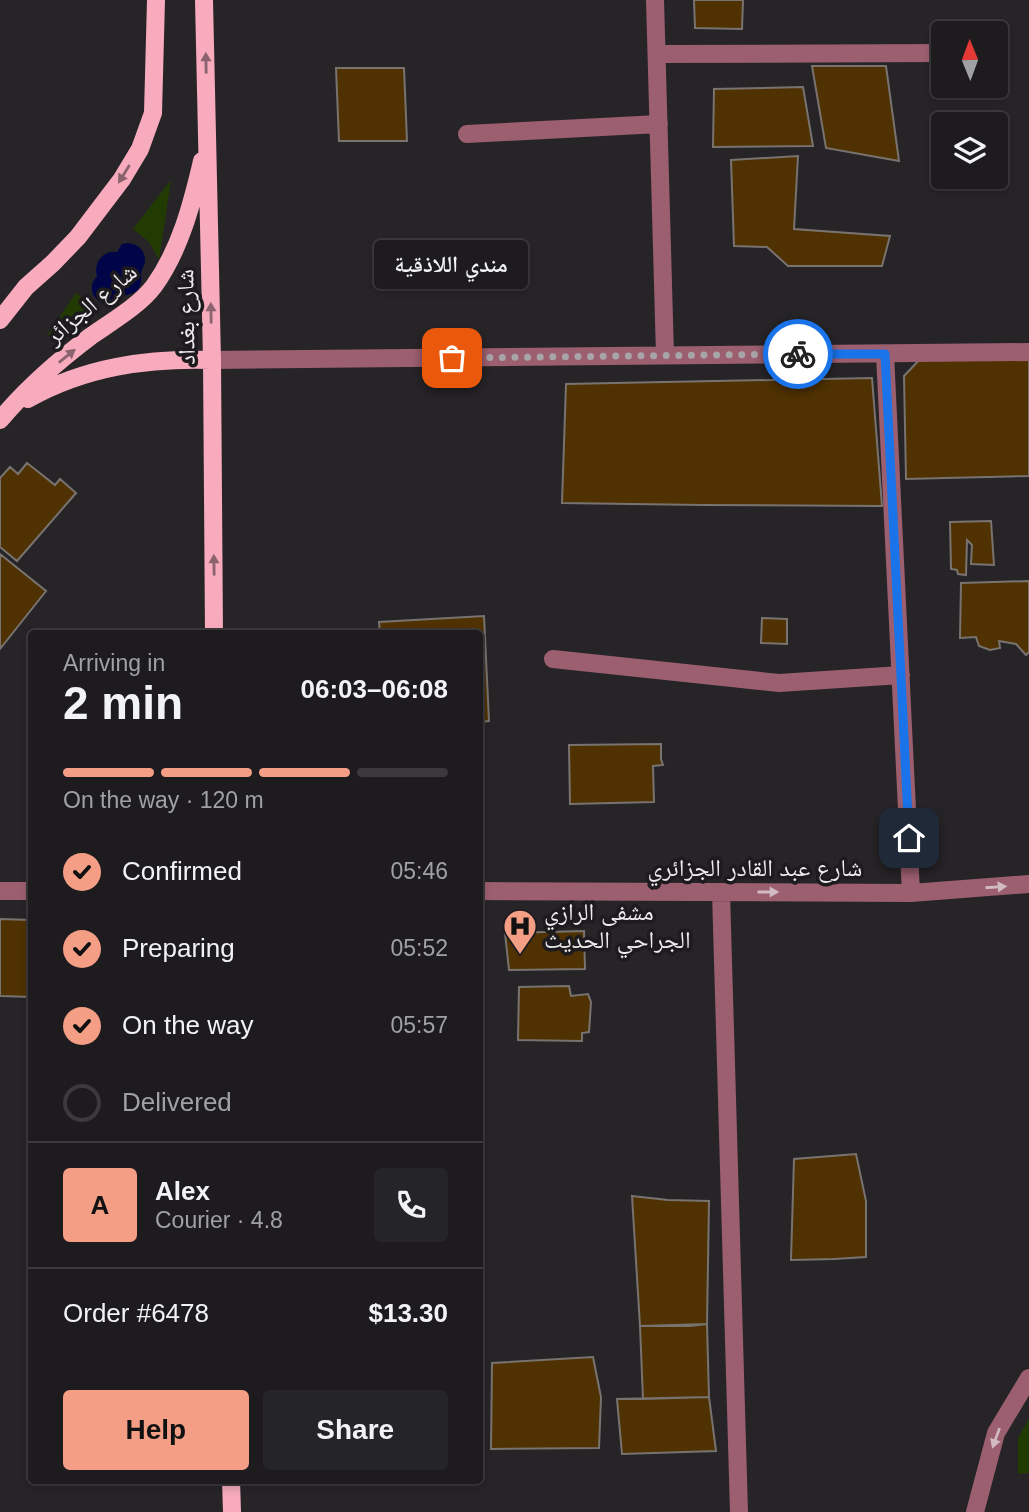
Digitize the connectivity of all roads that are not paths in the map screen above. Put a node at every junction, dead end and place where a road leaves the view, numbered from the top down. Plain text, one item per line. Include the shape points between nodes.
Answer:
1 (156, 0) edge
2 (204, 0) edge
3 (655, 0) edge
4 (931, 53) edge
5 (657, 54) junction
6 (659, 124) junction
7 (207, 127) junction
8 (467, 134) dead end
9 (0, 320) edge
10 (1029, 352) edge
11 (885, 354) junction
12 (665, 355) junction
13 (212, 360) junction
14 (3, 416) edge
15 (214, 630) edge
16 (553, 659) dead end
17 (901, 675) junction
18 (1029, 884) edge
19 (0, 891) edge
20 (28, 891) edge
21 (483, 891) edge
22 (721, 892) junction
23 (911, 893) junction
24 (1029, 1378) edge
25 (231, 1484) edge
26 (232, 1512) edge
27 (738, 1512) edge
28 (975, 1512) edge

1 -> 9 main road, شارع الجزائر via 153,113 140,149 101,209
7 -> 2 main road, شارع بغداد
3 - 5 street
4 - 5 street
5 - 6 street
6 - 8 street
6 - 12 street
13 -> 7 main road, شارع بغداد
14 -> 7 main road, شارع الجزائر via 47,373 153,288 171,257 193,199
10 - 11 street
11 - 12 street
11 - 17 street
12 - 13 street
13 - 14 main road via 152,361 105,369 38,393
15 -> 13 main road, شارع بغداد
16 - 17 street via 779,683
17 - 23 street
23 -> 18 street, شارع عبد القادر الجزائري
19 - 20 street
21 - 22 street, شارع عبد القادر الجزائري
22 -> 23 street, شارع عبد القادر الجزائري
22 - 27 street
24 -> 28 street via 996,1433
25 - 26 main road

